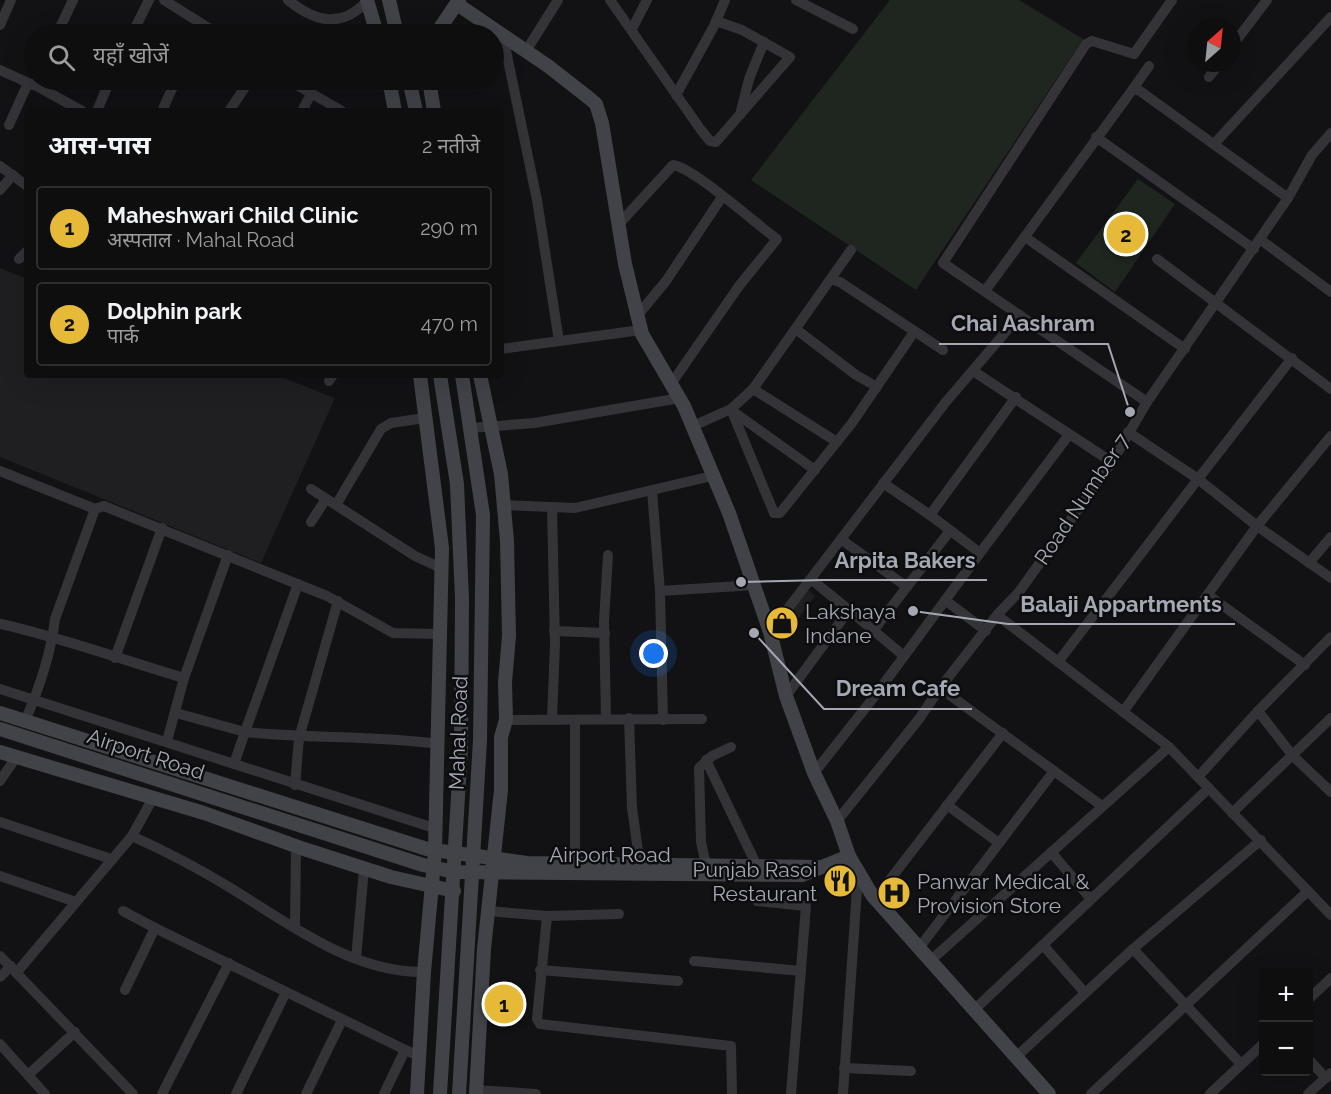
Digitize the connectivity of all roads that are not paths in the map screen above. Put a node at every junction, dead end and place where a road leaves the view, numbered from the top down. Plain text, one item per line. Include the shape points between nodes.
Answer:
1 (11, 0) edge
2 (72, 0) edge
3 (149, 0) edge
4 (164, 0) edge
5 (288, 0) edge
6 (367, 0) edge
7 (389, 0) edge
8 (558, 0) edge
9 (610, 0) edge
10 (647, 0) edge
11 (725, 0) edge
12 (796, 0) edge
13 (1172, 0) edge
14 (1267, 0) edge
15 (458, 2) edge
16 (1331, 17) edge
17 (716, 21) junction
18 (61, 24) edge
19 (137, 24) edge
20 (194, 24) edge
21 (374, 24) edge
22 (395, 24) edge
23 (443, 24) edge
24 (487, 24) edge
25 (0, 25) edge
26 (853, 28) dead end
27 (632, 29) junction
28 (1241, 34) edge
29 (504, 37) edge
30 (504, 41) edge
31 (764, 42) junction
32 (526, 51) junction
33 (1149, 66) dead end
34 (0, 70) edge
35 (1213, 72) edge
36 (1209, 77) dead end
37 (24, 79) edge
38 (1133, 89) junction
39 (29, 90) edge
40 (47, 90) edge
41 (106, 90) edge
42 (172, 90) edge
43 (243, 90) edge
44 (304, 90) edge
45 (391, 90) edge
46 (411, 90) edge
47 (431, 90) edge
48 (311, 94) junction
49 (676, 95) junction
50 (77, 108) edge
51 (98, 108) edge
52 (163, 108) edge
53 (231, 108) edge
54 (304, 108) edge
55 (337, 108) edge
56 (394, 108) edge
57 (415, 108) edge
58 (434, 108) edge
59 (739, 118) junction
60 (9, 125) dead end
61 (1331, 133) edge
62 (1096, 137) junction
63 (1215, 143) junction
64 (0, 166) edge
65 (13, 175) junction
66 (24, 184) edge
67 (0, 190) edge
68 (722, 198) junction
69 (1288, 198) junction
70 (619, 224) junction
71 (1025, 237) junction
72 (1257, 244) junction
73 (852, 250) dead end
74 (1156, 259) dead end
75 (833, 280) junction
76 (985, 291) junction
77 (1331, 292) edge
78 (1218, 303) junction
79 (1020, 315) junction
80 (637, 316) junction
81 (641, 330) junction
82 (797, 330) junction
83 (914, 332) junction
84 (559, 341) junction
85 (504, 349) edge
86 (1185, 349) junction
87 (943, 350) dead end
88 (1292, 358) junction
89 (973, 371) junction
90 (420, 378) edge
91 (440, 378) edge
92 (463, 378) edge
93 (481, 378) edge
94 (671, 384) junction
95 (877, 387) junction
96 (753, 389) junction
97 (1331, 389) edge
98 (680, 398) junction
99 (1016, 398) junction
100 (1147, 402) junction
101 (731, 409) junction
102 (425, 418) junction
103 (493, 426) junction
104 (693, 426) junction
105 (471, 428) junction
106 (1128, 432) junction
107 (1068, 436) junction
108 (1331, 436) edge
109 (837, 442) junction
110 (1112, 462) junction
111 (815, 470) junction
112 (0, 471) edge
113 (712, 476) junction
114 (1197, 479) junction
115 (883, 483) junction
116 (311, 489) dead end
117 (652, 491) junction
118 (326, 499) junction
119 (336, 505) junction
120 (504, 505) junction
121 (552, 507) junction
122 (95, 509) junction
123 (930, 515) junction
124 (311, 522) dead end
125 (1257, 526) junction
126 (162, 528) junction
127 (950, 532) junction
128 (1331, 537) edge
129 (842, 540) junction
130 (980, 553) junction
131 (228, 555) junction
132 (608, 555) dead end
133 (1310, 563) junction
134 (441, 568) junction
135 (1331, 578) edge
136 (812, 580) junction
137 (298, 584) junction
138 (755, 585) junction
139 (907, 587) junction
140 (660, 591) junction
141 (1208, 595) junction
142 (945, 600) junction
143 (338, 601) junction
144 (849, 610) junction
145 (997, 615) junction
146 (1, 624) edge
147 (554, 631) junction
148 (873, 631) junction
149 (986, 631) junction
150 (770, 632) junction
151 (605, 633) junction
152 (440, 634) junction
153 (53, 636) junction
154 (1331, 637) edge
155 (904, 656) junction
156 (115, 658) junction
157 (1058, 662) junction
158 (1305, 665) junction
159 (184, 678) junction
160 (940, 688) junction
161 (0, 689) edge
162 (786, 696) junction
163 (34, 699) junction
164 (1258, 711) junction
165 (1123, 712) junction
166 (0, 713) edge
167 (176, 713) junction
168 (606, 718) junction
169 (629, 718) junction
170 (1331, 718) edge
171 (552, 719) junction
172 (702, 719) dead end
173 (506, 720) junction
174 (663, 720) junction
175 (25, 721) junction
176 (575, 722) junction
177 (0, 729) edge
178 (245, 732) junction
179 (1003, 733) junction
180 (299, 738) junction
181 (167, 741) junction
182 (438, 744) junction
183 (731, 747) dead end
184 (1168, 747) junction
185 (0, 752) edge
186 (17, 756) junction
187 (1293, 756) junction
188 (706, 760) junction
189 (234, 764) junction
190 (1054, 771) junction
191 (814, 772) junction
192 (1198, 777) junction
193 (0, 781) edge
194 (295, 784) junction
195 (1209, 788) junction
196 (1331, 792) edge
197 (153, 798) junction
198 (947, 805) junction
199 (1102, 806) junction
200 (1233, 813) junction
201 (837, 821) junction
202 (0, 822) edge
203 (434, 828) junction
204 (457, 832) junction
205 (132, 836) junction
206 (1261, 840) junction
207 (999, 843) junction
208 (296, 847) junction
209 (435, 851) junction
210 (1051, 852) junction
211 (456, 854) junction
212 (473, 856) junction
213 (849, 856) junction
214 (111, 859) junction
215 (494, 860) junction
216 (575, 864) junction
217 (756, 864) junction
218 (640, 865) junction
219 (706, 866) junction
220 (826, 867) junction
221 (434, 868) junction
222 (364, 869) junction
223 (454, 872) junction
224 (492, 874) junction
225 (858, 874) junction
226 (474, 875) junction
227 (0, 876) edge
228 (432, 885) junction
229 (454, 891) junction
230 (1308, 891) junction
231 (875, 899) junction
232 (1091, 899) junction
233 (757, 901) dead end
234 (76, 902) junction
235 (123, 911) dead end
236 (488, 911) junction
237 (620, 914) dead end
238 (1331, 915) edge
239 (547, 916) junction
240 (295, 927) junction
241 (155, 928) junction
242 (1043, 945) junction
243 (919, 948) junction
244 (1133, 949) junction
245 (0, 956) edge
246 (356, 959) junction
247 (694, 961) dead end
248 (930, 961) junction
249 (229, 963) junction
250 (14, 969) junction
251 (540, 970) junction
252 (801, 971) junction
253 (424, 972) junction
254 (0, 976) edge
255 (1331, 978) edge
256 (678, 981) dead end
257 (125, 990) dead end
258 (286, 992) junction
259 (1085, 993) junction
260 (1313, 995) edge
261 (1185, 1006) junction
262 (974, 1010) junction
263 (342, 1020) junction
264 (75, 1032) junction
265 (0, 1044) edge
266 (1259, 1047) edge
267 (405, 1050) junction
268 (420, 1057) junction
269 (1016, 1057) junction
270 (442, 1062) junction
271 (1313, 1063) edge
272 (1241, 1064) junction
273 (844, 1068) junction
274 (911, 1071) dead end
275 (1328, 1075) edge
276 (28, 1076) junction
277 (476, 1092) edge
278 (45, 1094) edge
279 (133, 1094) edge
280 (162, 1094) edge
281 (236, 1094) edge
282 (306, 1094) edge
283 (384, 1094) edge
284 (417, 1094) edge
285 (441, 1094) edge
286 (459, 1094) edge
287 (536, 1094) edge
288 (732, 1094) edge
289 (791, 1094) edge
290 (843, 1094) edge
291 (1049, 1094) edge
292 (1091, 1094) edge
293 (1210, 1094) edge
294 (1308, 1094) edge

1 - 25 street
2 - 18 street
3 - 19 street
4 - 20 street
5 - 6 street via 319,19 336,20 355,15
6 - 21 street
7 - 22 street
8 - 32 street
9 - 27 street
10 - 27 street
11 - 17 street
12 - 26 street
13 - 76 street via 1134,54 1092,41 1086,44 943,263
14 - 28 street
15 - 23 street
15 - 24 street
16 - 63 street
17 - 31 street
17 - 49 street
27 - 49 street
29 - 32 street
30 - 84 street via 535,191
31 - 59 street
31 - 59 street via 790,57
32 - 70 street via 596,104
33 - 38 street
34 - 37 street
35 - 36 street
38 - 62 street
38 - 63 street
39 - 60 street
40 - 50 street
41 - 51 street
42 - 52 street
43 - 53 street
44 - 48 street
45 - 56 street
46 - 57 street
47 - 58 street
48 - 54 street
48 - 55 street
49 - 59 street via 710,141 720,141
61 - 69 street, Road Number 7 via 1312,155
62 - 71 street
62 - 72 street
63 - 69 street
64 - 65 street
65 - 66 street
65 - 67 street
68 - 70 street via 673,165
68 - 80 street
68 - 94 street via 777,239
69 - 72 street, Road Number 7
70 - 80 street
71 - 76 street
71 - 86 street
72 - 77 street
72 - 78 street, Road Number 7
73 - 75 street
74 - 78 street
75 - 82 street
75 - 83 street
76 - 79 street
78 - 86 street, Road Number 7
78 - 88 street
79 - 89 street
79 - 100 street
80 - 81 street
81 - 84 street
81 - 94 street
82 - 95 street
82 - 96 street
83 - 87 street
83 - 95 street
84 - 85 street
86 - 100 street, Road Number 7
88 - 97 street
88 - 114 street
89 - 99 street
89 - 115 street
90 - 102 street
91 - 204 street, Mahal Road via 457,484 462,599
92 - 105 street, Mahal Road
93 - 103 street
94 - 98 street
95 - 109 street
96 - 101 street
96 - 109 street
98 - 103 street via 534,423
98 - 104 street
99 - 107 street
99 - 123 street
100 - 106 street, Road Number 7
101 - 104 street
101 - 111 street
101 - 111 street via 774,513 780,513
102 - 119 street via 392,423 381,429
102 - 134 street via 442,548
103 - 105 street
103 - 120 street
104 - 113 street
105 - 212 street, Mahal Road via 483,515 480,740
106 - 110 street, Road Number 7
106 - 114 street
107 - 110 street
107 - 130 street
108 - 125 street
109 - 111 street
110 - 145 street, Road Number 7 via 1019,591
112 - 122 street
113 - 117 street
113 - 138 street
114 - 125 street
114 - 157 street
115 - 123 street
115 - 129 street
116 - 118 street
117 - 121 street via 575,508
117 - 140 street
118 - 119 street
118 - 124 street
119 - 134 street via 415,556
120 - 121 street
120 - 173 street via 509,636
121 - 147 street
122 - 126 street via 104,506
122 - 153 street
123 - 127 street
125 - 133 street
125 - 141 street
126 - 131 street
126 - 156 street
127 - 130 street
127 - 139 street
128 - 133 street
129 - 136 street
129 - 139 street
130 - 142 street
131 - 137 street
131 - 159 street
132 - 151 street
133 - 135 street
134 - 152 street
136 - 144 street
136 - 150 street
137 - 143 street
137 - 178 street
138 - 140 street
138 - 150 street
139 - 148 street
140 - 174 street
141 - 158 street
141 - 165 street
142 - 149 street
142 - 155 street
143 - 152 street via 393,633
143 - 180 street
144 - 148 street
144 - 162 street
145 - 149 street, Road Number 7
145 - 157 street
146 - 153 street
147 - 151 street
147 - 171 street
148 - 155 street
149 - 160 street, Road Number 7
150 - 162 street
151 - 168 street
152 - 182 street
153 - 156 street
153 - 163 street
154 - 158 street
155 - 191 street
156 - 159 street
157 - 165 street
158 - 164 street
159 - 167 street
160 - 179 street
160 - 201 street, Road Number 7
161 - 163 street
162 - 191 street
163 - 175 street
163 - 181 street
164 - 187 street
164 - 192 street
165 - 184 street
166 - 175 street, Airport Road
167 - 178 street
167 - 181 street
168 - 169 street
168 - 176 street
169 - 174 street
169 - 218 street via 632,808
170 - 187 street
171 - 173 street
171 - 176 street
172 - 174 street
173 - 215 street via 501,737 501,790
175 - 209 street, Airport Road
176 - 216 street
177 - 221 street, Airport Road
178 - 180 street
178 - 189 street
179 - 190 street
179 - 198 street
180 - 182 street via 375,738
180 - 194 street
181 - 189 street
182 - 203 street
183 - 188 street
184 - 192 street
184 - 199 street
185 - 186 street
186 - 193 street
186 - 197 street
187 - 196 street
187 - 200 street
188 - 217 street
188 - 219 street via 697,776
189 - 194 street
190 - 199 street
190 - 207 street
191 - 201 street
192 - 195 street
194 - 203 street
195 - 200 street
195 - 232 street
197 - 205 street
197 - 208 street
198 - 207 street
198 - 231 street
199 - 210 street
200 - 206 street
201 - 213 street
202 - 214 street
203 - 204 street
203 - 209 street
204 - 211 street, Mahal Road
205 - 214 street
205 - 240 street via 180,858
206 - 230 street
206 - 244 street
207 - 243 street
208 - 222 street
208 - 240 street
209 - 211 street, Airport Road
209 - 221 street
210 - 232 street
210 - 248 street
211 - 212 street, Airport Road
211 - 223 street, Mahal Road
212 - 215 street, Airport Road
212 - 226 street, Mahal Road
213 - 220 street
213 - 225 street
214 - 234 street
215 - 216 street, Airport Road
215 - 224 street
216 - 218 street, Airport Road
217 - 219 street, Airport Road
217 - 220 street, Airport Road
218 - 219 street, Airport Road
220 - 224 street, Airport Road via 802,875
221 - 223 street, Airport Road
221 - 228 street
222 - 228 street
222 - 246 street
223 - 226 street, Airport Road
223 - 229 street, Mahal Road
224 - 226 street, Airport Road
224 - 236 street
225 - 231 street
225 - 273 street
226 - 286 street, Mahal Road
227 - 234 street
228 - 229 street
228 - 253 street
229 - 270 street, Mahal Road
230 - 238 street
230 - 261 street
231 - 243 street
232 - 242 street
233 - 252 street via 806,906
234 - 250 street
235 - 241 street
236 - 239 street
236 - 277 street
237 - 239 street
239 - 251 street
240 - 246 street
241 - 249 street
241 - 257 street
242 - 259 street
242 - 262 street
243 - 248 street
244 - 259 street
244 - 261 street
245 - 250 street
246 - 253 street via 376,967
247 - 252 street
248 - 262 street
249 - 258 street
249 - 280 street
250 - 254 street
250 - 264 street
251 - 256 street
251 - 288 street via 540,1024 731,1046
252 - 289 street
253 - 268 street
255 - 260 street
258 - 263 street
258 - 281 street
259 - 269 street
261 - 272 street
261 - 292 street
262 - 269 street
263 - 267 street
263 - 282 street
264 - 276 street
264 - 279 street
265 - 276 street
266 - 272 street
267 - 268 street
267 - 283 street
268 - 270 street
268 - 284 street
269 - 291 street
270 - 285 street, Mahal Road
271 - 275 street
272 - 293 street
273 - 274 street
273 - 290 street
275 - 294 street
276 - 278 street
277 - 287 street

